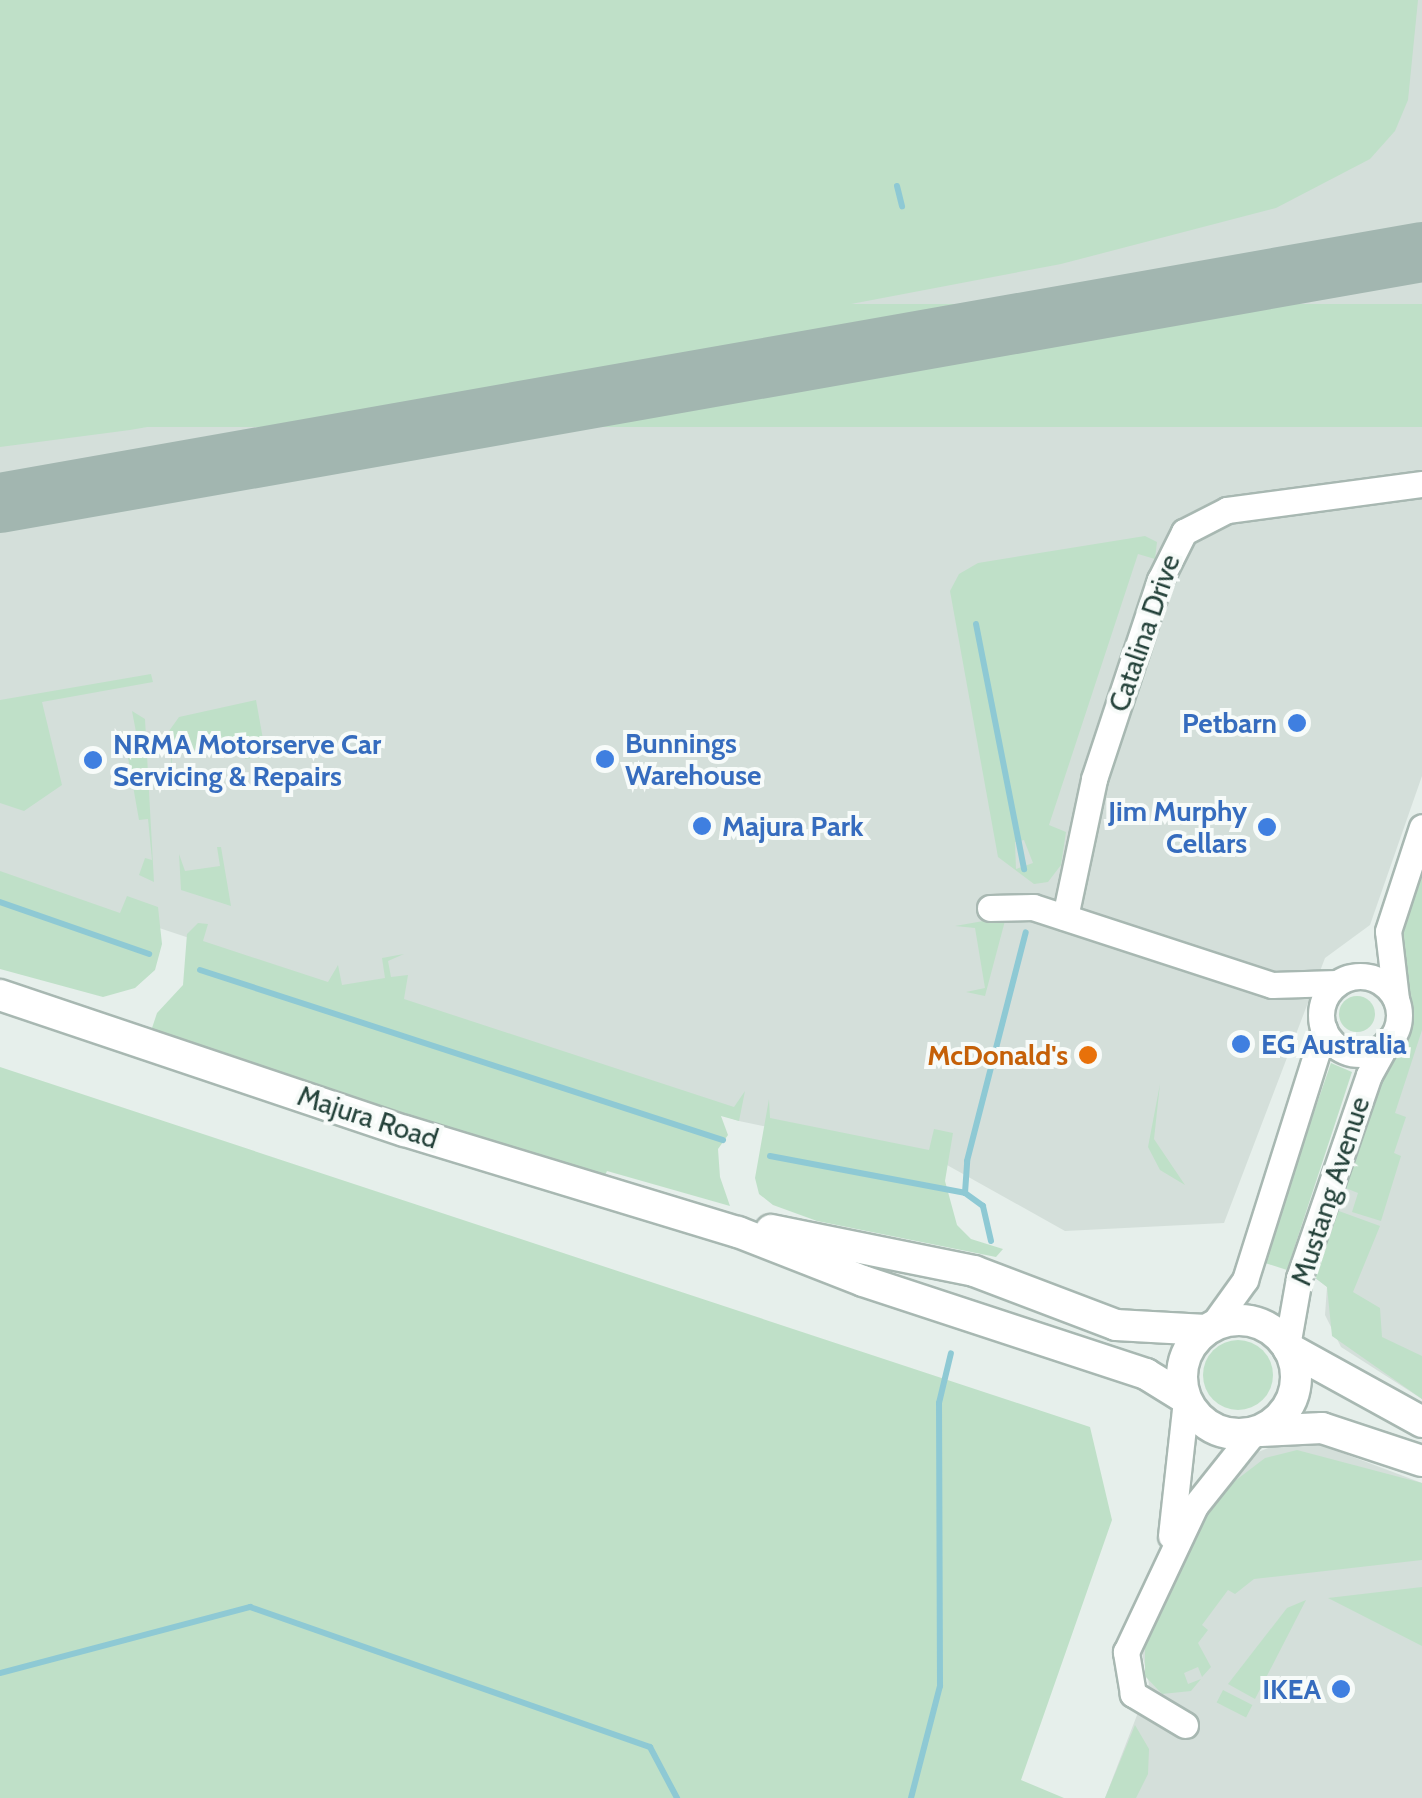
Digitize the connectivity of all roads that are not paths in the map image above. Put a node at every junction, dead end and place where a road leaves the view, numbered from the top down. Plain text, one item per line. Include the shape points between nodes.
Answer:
1 (1422, 484) edge
2 (1422, 826) edge
3 (990, 908) dead end
4 (1065, 917) junction
5 (1388, 930) junction
6 (1340, 982) junction
7 (1272, 985) junction
8 (0, 994) edge
9 (1397, 1004) junction
10 (1323, 1026) junction
11 (1388, 1041) junction
12 (738, 1232) junction
13 (1209, 1328) junction
14 (1287, 1347) junction
15 (1186, 1400) junction
16 (1422, 1422) edge
17 (1255, 1432) junction
18 (1422, 1461) edge
19 (1168, 1556) junction
20 (1186, 1725) dead end

1 - 4 street, Catalina Drive via 1228,510 1184,532 1160,580 1094,779
2 - 5 street
3 - 4 street via 1025,906
4 - 7 street
5 - 6 street
5 - 9 street
6 - 7 street
6 - 9 street via 1376,979
6 - 10 street via 1324,1001
7 - 10 street
8 - 12 main road, Majura Road via 405,1131
9 - 11 street
10 - 11 street via 1353,1053
10 - 13 street, Mustang Avenue via 1245,1280
11 - 14 street, Mustang Avenue via 1368,1075 1298,1278
12 - 13 main road, Majura Road via 779,1232 954,1266 1116,1325
12 - 15 main road, Majura Road via 863,1281 1146,1374
13 - 14 main road via 1257,1322
13 - 15 main road via 1184,1361
14 - 16 main road
14 - 17 main road via 1296,1377 1292,1397 1276,1422
15 - 17 main road via 1218,1431
15 - 19 street
17 - 18 main road via 1322,1428
17 - 19 street via 1215,1473
19 - 20 street via 1124,1670 1144,1706

